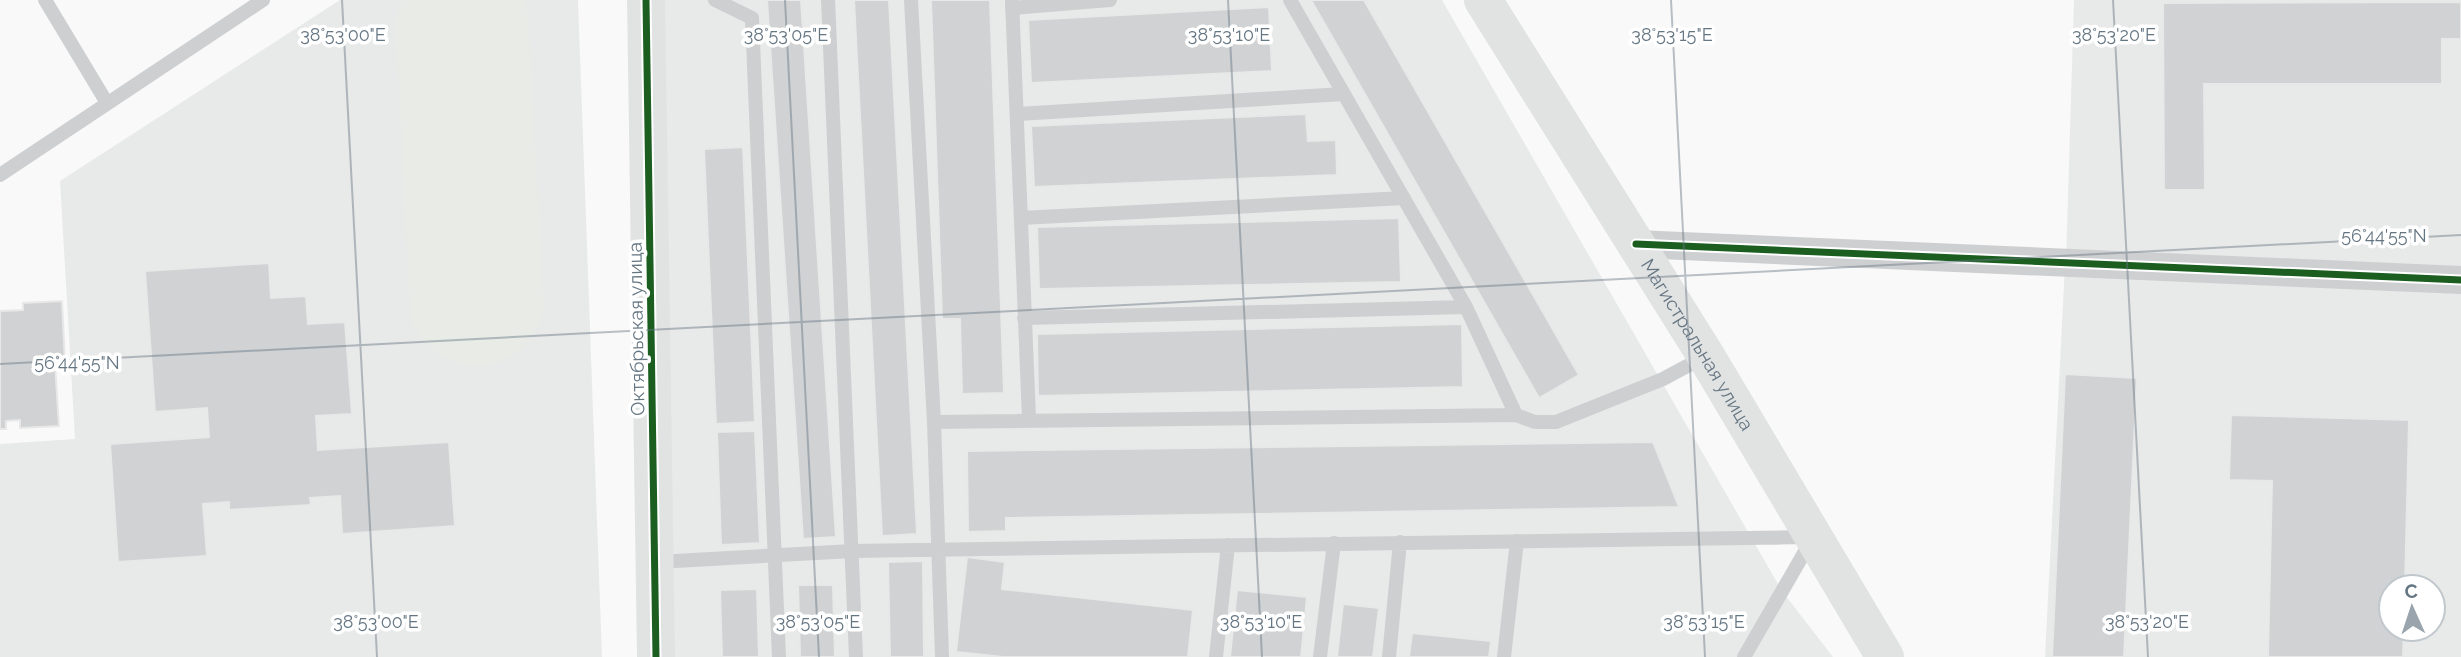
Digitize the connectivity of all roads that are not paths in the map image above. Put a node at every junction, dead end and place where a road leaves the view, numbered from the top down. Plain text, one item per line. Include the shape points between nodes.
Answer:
1 (45, 0) edge
2 (263, 0) edge
3 (646, 0) edge
4 (715, 0) edge
5 (828, 0) edge
6 (911, 0) edge
7 (1111, 0) edge
8 (1290, 0) edge
9 (1483, 0) edge
10 (1012, 4) edge
11 (1343, 94) junction
12 (107, 103) junction
13 (1018, 114) junction
14 (0, 175) edge
15 (1404, 198) junction
16 (1021, 218) junction
17 (1636, 244) junction
18 (2461, 280) edge
19 (1466, 307) junction
20 (1024, 318) junction
21 (1706, 356) junction
22 (1516, 415) junction
23 (1029, 418) junction
24 (934, 422) junction
25 (1814, 537) junction
26 (1517, 541) junction
27 (1400, 542) junction
28 (1334, 543) junction
29 (1228, 545) junction
30 (938, 549) junction
31 (852, 551) junction
32 (777, 555) junction
33 (655, 562) junction
34 (656, 657) edge
35 (779, 657) edge
36 (856, 657) edge
37 (942, 657) edge
38 (1216, 657) edge
39 (1320, 657) edge
40 (1389, 657) edge
41 (1504, 657) edge
42 (1744, 657) edge
43 (1885, 657) edge

1 - 12 lane
2 - 12 lane
3 - 33 main road, Октябрьская улица
4 - 32 lane via 752,18
5 - 31 lane
6 - 24 lane
7 - 10 lane
8 - 11 lane
9 - 17 main road, Магистральная улица
10 - 13 lane
11 - 13 lane
11 - 15 lane
12 - 14 lane
13 - 16 lane
15 - 16 lane
15 - 19 lane
16 - 20 lane
17 - 18 street
17 - 21 main road, Магистральная улица
19 - 20 lane
19 - 22 lane
20 - 23 lane
21 - 22 lane via 1663,379 1556,422 1535,422
21 - 25 main road, Магистральная улица
22 - 23 lane
23 - 24 lane
24 - 30 lane
25 - 26 lane
25 - 42 lane
25 - 43 main road, Магистральная улица
26 - 27 lane
26 - 41 lane
27 - 28 lane
27 - 40 lane
28 - 29 lane
28 - 39 lane
29 - 30 lane
29 - 38 lane
30 - 31 lane
30 - 37 lane
31 - 32 lane
31 - 36 lane
32 - 33 lane
32 - 35 lane
33 - 34 main road, Октябрьская улица

